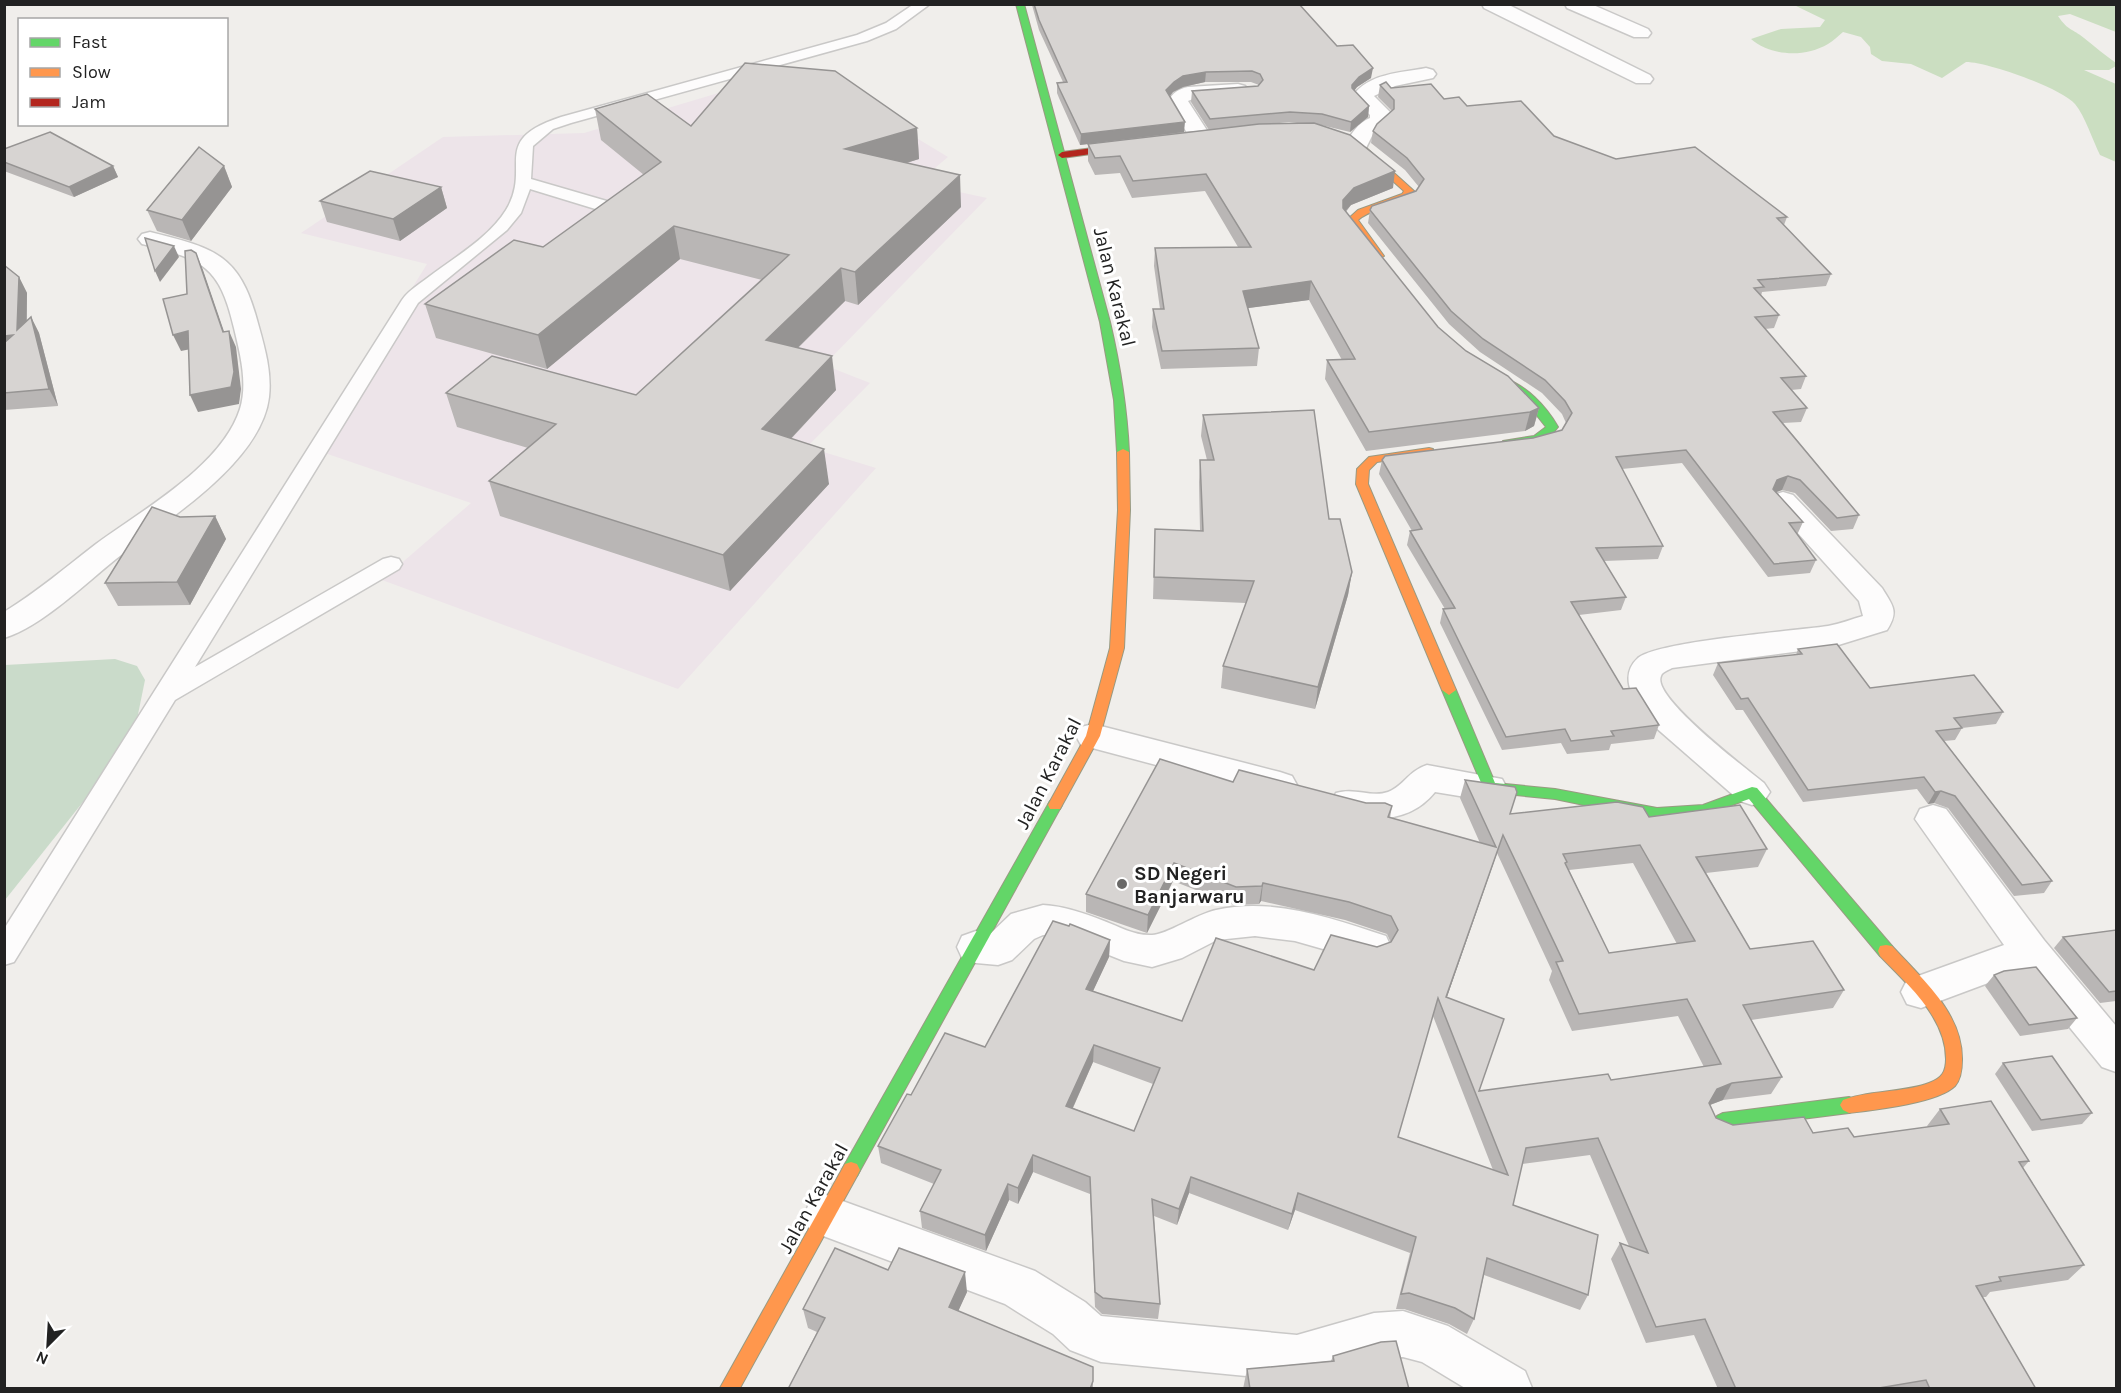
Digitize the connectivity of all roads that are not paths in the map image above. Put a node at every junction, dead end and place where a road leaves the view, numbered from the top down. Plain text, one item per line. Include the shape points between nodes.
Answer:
1 (924, 4) edge
2 (1020, 4) edge
3 (1491, 4) edge
4 (1574, 4) edge
5 (1641, 33) dead end
6 (1426, 74) dead end
7 (1643, 79) dead end
8 (1250, 90) edge
9 (1199, 138) edge
10 (1348, 142) joint
11 (1150, 144) edge
12 (1062, 155) junction
13 (523, 182) junction
14 (589, 236) edge
15 (150, 239) edge
16 (1386, 266) edge
17 (1488, 372) edge
18 (1494, 445) edge
19 (1448, 450) edge
20 (1783, 501) edge
21 (391, 564) dead end
22 (4, 627) edge
23 (167, 694) junction
24 (1093, 736) junction
25 (1490, 788) junction
26 (1752, 792) junction
27 (1933, 819) dead end
28 (976, 946) junction
29 (1372, 947) edge
30 (2030, 951) junction
31 (4, 954) edge
32 (1922, 992) junction
33 (2116, 1055) edge
34 (1723, 1121) edge
35 (826, 1216) junction
36 (730, 1389) edge
37 (1508, 1389) edge

1 - 13 lane via 891,26 862,38 549,126 525,144
2 - 12 main road, Jalan Karakal
3 - 7 street
4 - 5 street
6 - 10 street via 1365,91 1362,97 1381,113 1380,121
8 - 9 street via 1188,93 1181,97 1178,102
10 - 16 main road via 1409,191 1353,219
11 - 12 main road
12 - 24 main road, Jalan Karakal via 1109,337 1123,435 1124,510 1117,648
13 - 14 lane via 610,208 607,219
13 - 23 lane via 520,199 504,224 411,300
15 - 22 street via 193,250 232,281 259,380 253,411 224,455 198,482
17 - 18 main road via 1528,399 1552,427 1542,438
19 - 25 main road via 1373,459 1361,476
20 - 26 street via 1871,595 1879,608 1876,623 1832,636 1665,658 1652,662 1643,681 1664,718
21 - 23 lane
23 - 31 lane
24 - 25 street via 1376,808 1405,801 1427,778
24 - 28 main road, Jalan Karakal
25 - 26 main road via 1555,794 1657,814 1704,810
26 - 32 main road
27 - 30 street
28 - 29 street via 998,949 1026,924 1038,920 1059,922 1149,951 1171,947 1213,926 1254,921 1303,927
28 - 35 main road, Jalan Karakal
30 - 32 street
30 - 33 street
32 - 34 main road via 1949,1030 1954,1045 1954,1072 1946,1083 1895,1098
35 - 36 main road, Jalan Karakal
35 - 37 street via 1019,1287 1069,1318 1086,1334 1101,1339 1297,1358 1374,1336 1403,1334 1432,1342

